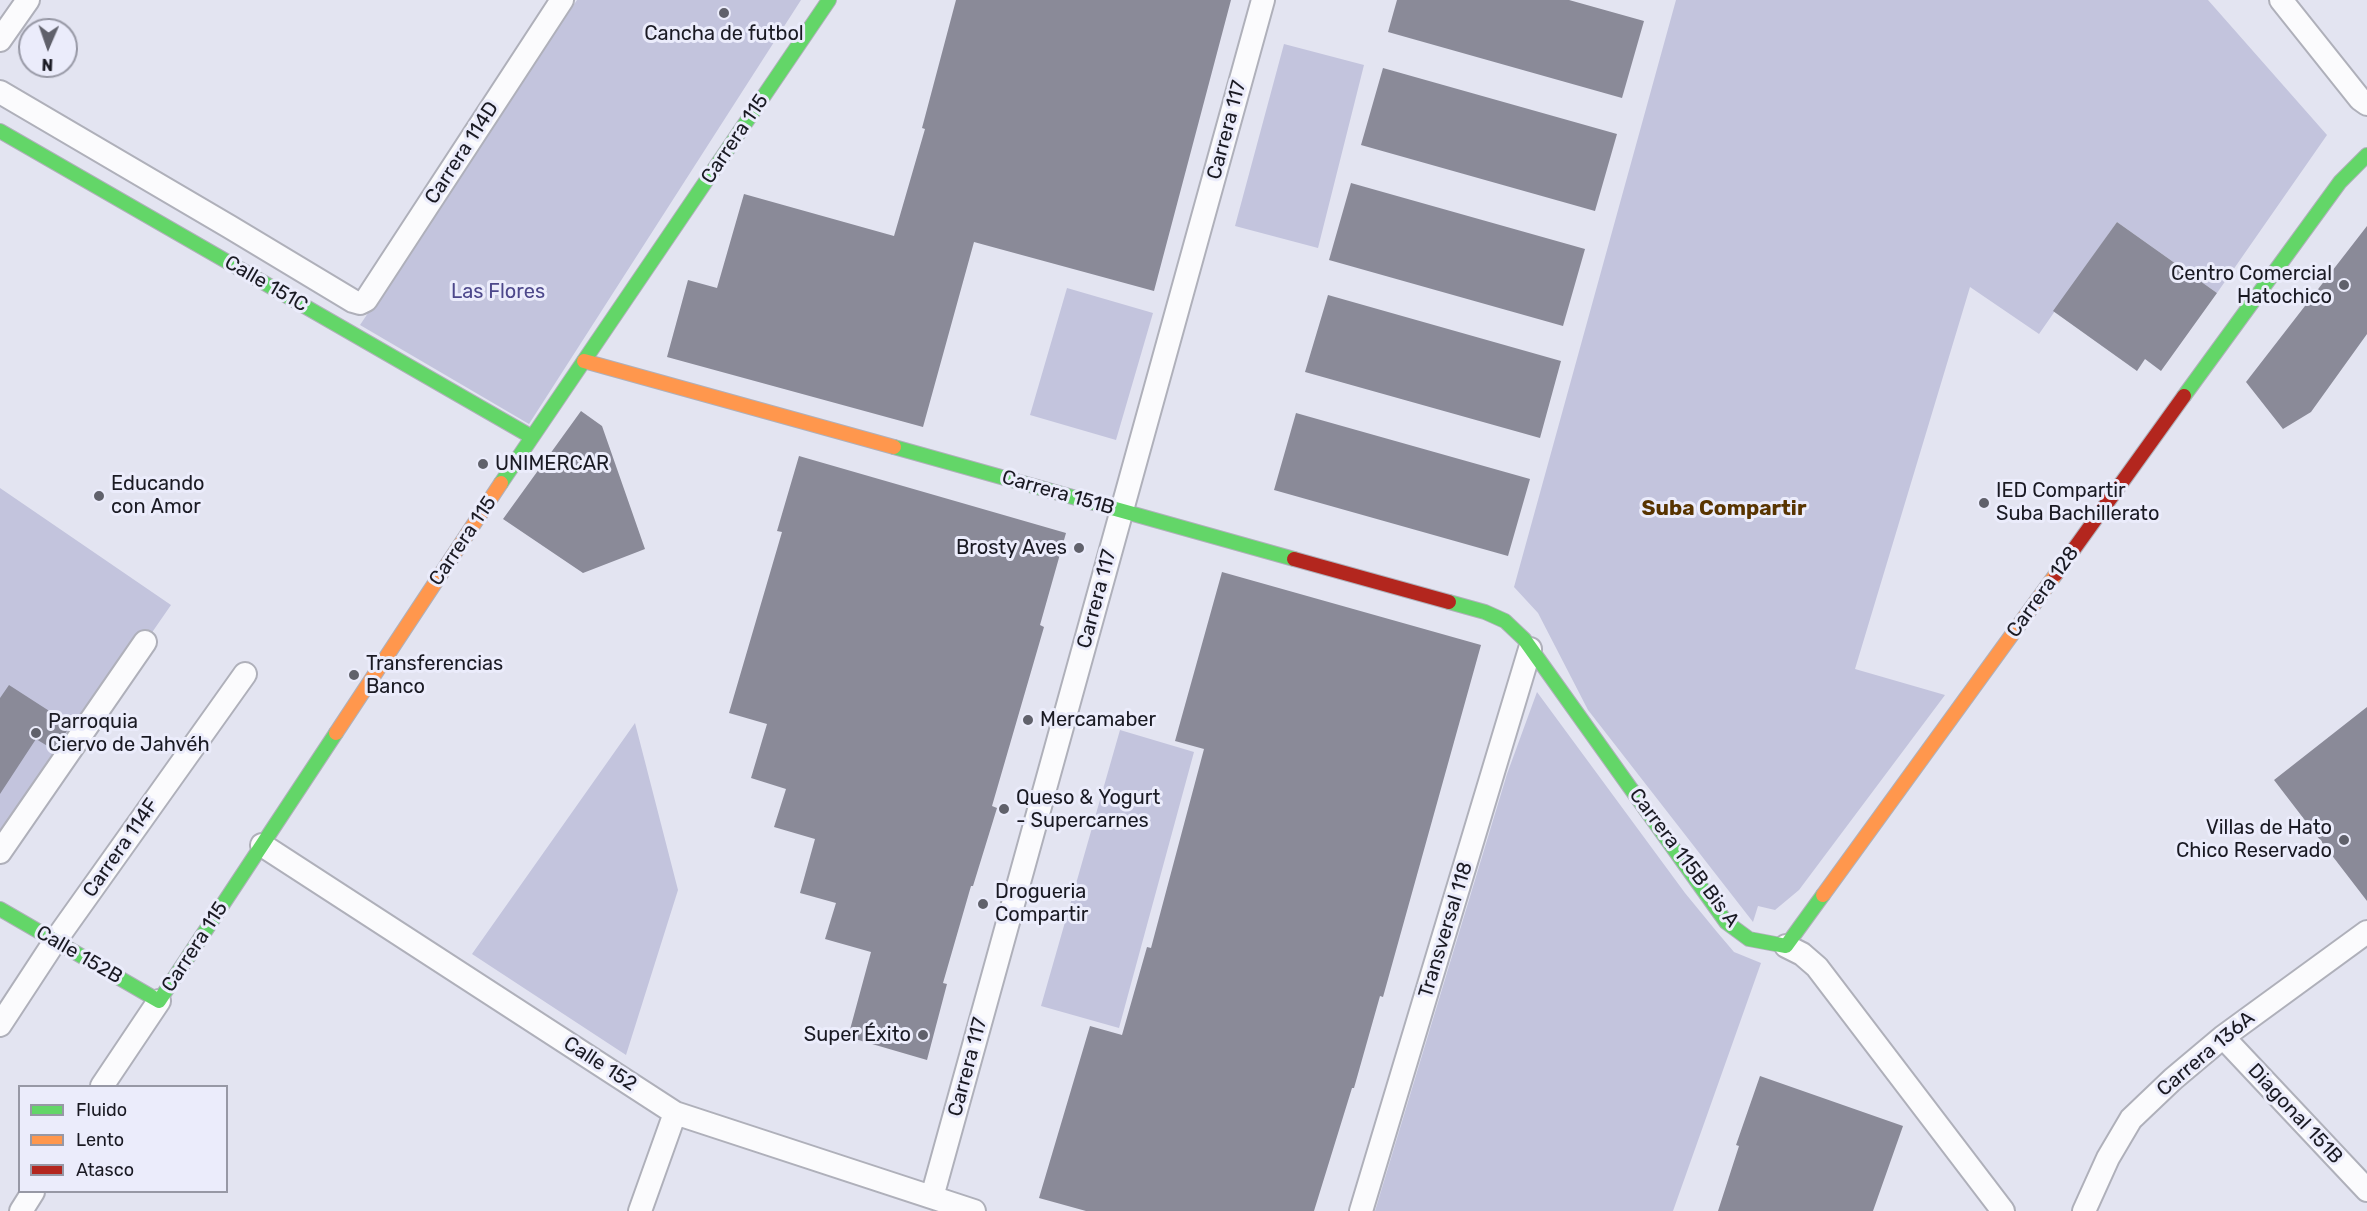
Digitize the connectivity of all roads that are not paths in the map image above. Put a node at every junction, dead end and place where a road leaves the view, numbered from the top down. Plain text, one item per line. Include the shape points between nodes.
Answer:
1 (28, 0) edge
2 (562, 0) edge
3 (829, 0) edge
4 (1263, 0) edge
5 (2281, 0) edge
6 (0, 40) edge
7 (0, 92) edge
8 (2365, 107) edge
9 (0, 131) edge
10 (2367, 155) edge
11 (360, 303) joint
12 (584, 361) junction
13 (532, 437) junction
14 (1122, 511) junction
15 (145, 642) dead end
16 (1527, 644) junction
17 (245, 674) dead end
18 (262, 845) junction
19 (0, 852) edge
20 (0, 909) edge
21 (2367, 932) edge
22 (55, 941) junction
23 (1786, 946) junction
24 (159, 1001) junction
25 (0, 1025) edge
26 (2223, 1037) junction
27 (103, 1085) edge
28 (675, 1113) junction
29 (2367, 1190) edge
30 (32, 1193) edge
31 (932, 1197) junction
32 (21, 1211) edge
33 (640, 1211) edge
34 (974, 1211) edge
35 (1361, 1211) edge
36 (2003, 1211) edge
37 (2084, 1211) edge

1 - 6 street
2 - 11 street, Carrera 114D via 366,300
3 - 12 street, Carrera 115
4 - 14 street, Carrera 117
5 - 8 street
7 - 11 street, Calle 151C
9 - 13 street, Calle 151C
10 - 23 street, Carrera 128 via 2340,182
12 - 13 street, Carrera 115
12 - 14 street, Carrera 151B
13 - 18 street, Carrera 115
14 - 16 street, Carrera 151B via 1485,612 1505,621
14 - 31 street, Carrera 117
15 - 19 street
16 - 23 street, Carrera 115B Bis A via 1726,922 1749,939
16 - 35 street, Transversal 118
17 - 22 street, Carrera 114F
18 - 24 street, Carrera 115
18 - 28 street, Calle 152
20 - 22 street, Calle 152B
21 - 26 street, Carrera 136A
22 - 24 street, Calle 152B
22 - 25 street, Carrera 114F
23 - 36 street, Carrera 115B Bis A via 1817,967
24 - 27 street, Carrera 115
26 - 29 street, Diagonal 151B
26 - 37 street, Carrera 136A via 2131,1119
28 - 31 street, Calle 152
28 - 33 street
30 - 32 street
31 - 34 street, Calle 152

